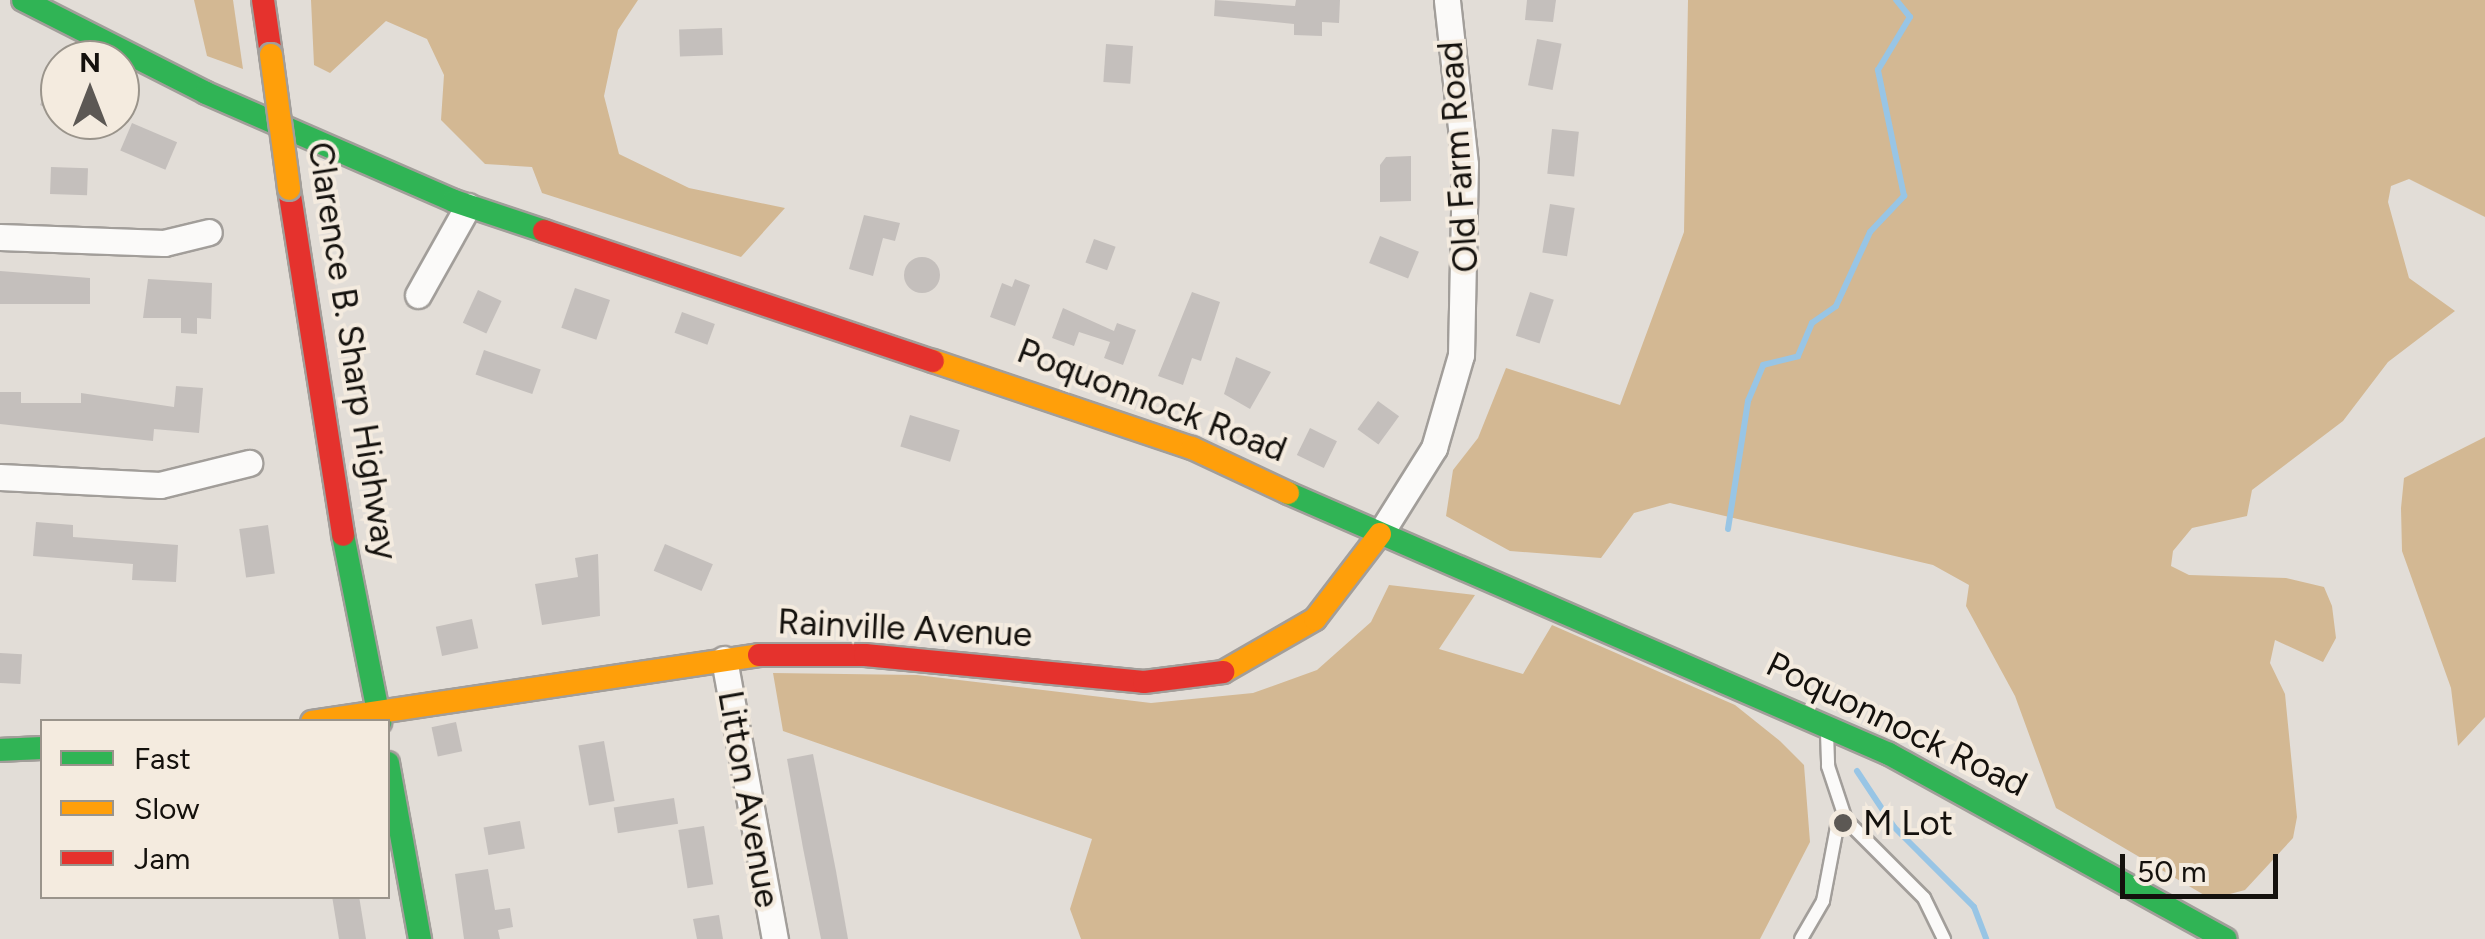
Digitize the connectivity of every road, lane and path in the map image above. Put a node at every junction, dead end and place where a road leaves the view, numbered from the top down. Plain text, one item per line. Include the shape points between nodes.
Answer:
1 (24, 0) edge
2 (263, 0) edge
3 (1446, 0) edge
4 (468, 206) junction
5 (209, 232) dead end
6 (0, 237) edge
7 (418, 295) dead end
8 (250, 463) dead end
9 (0, 477) edge
10 (1380, 534) junction
11 (724, 659) junction
12 (379, 717) edge
13 (352, 719) edge
14 (1828, 725) junction
15 (40, 748) edge
16 (0, 750) edge
17 (390, 774) edge
18 (1846, 820) junction
19 (420, 939) edge
20 (775, 939) edge
21 (1801, 939) edge
22 (1944, 939) edge
23 (2225, 939) edge

1 - 4 main road, Poquonnock Road via 206,93
2 - 12 main road, Clarence B. Sharp Highway, bridge via 324,441
3 - 10 street, Old Farm Road via 1465,164 1461,355 1434,448
4 - 7 street
4 - 10 main road, Poquonnock Road via 1084,407
5 - 6 street via 164,242
8 - 9 street via 164,484
10 - 11 main road, Rainville Avenue via 1315,620 1241,667 1200,679 1144,682 866,655
10 - 14 main road, Poquonnock Road
11 - 12 main road, Rainville Avenue
11 - 20 street, Litton Avenue
12 - 13 main road, Rainville Avenue
14 - 18 lane via 1828,766
14 - 23 main road, Poquonnock Road
15 - 16 main road
17 - 19 main road
18 - 21 lane via 1837,826 1823,901
18 - 22 lane via 1924,898

